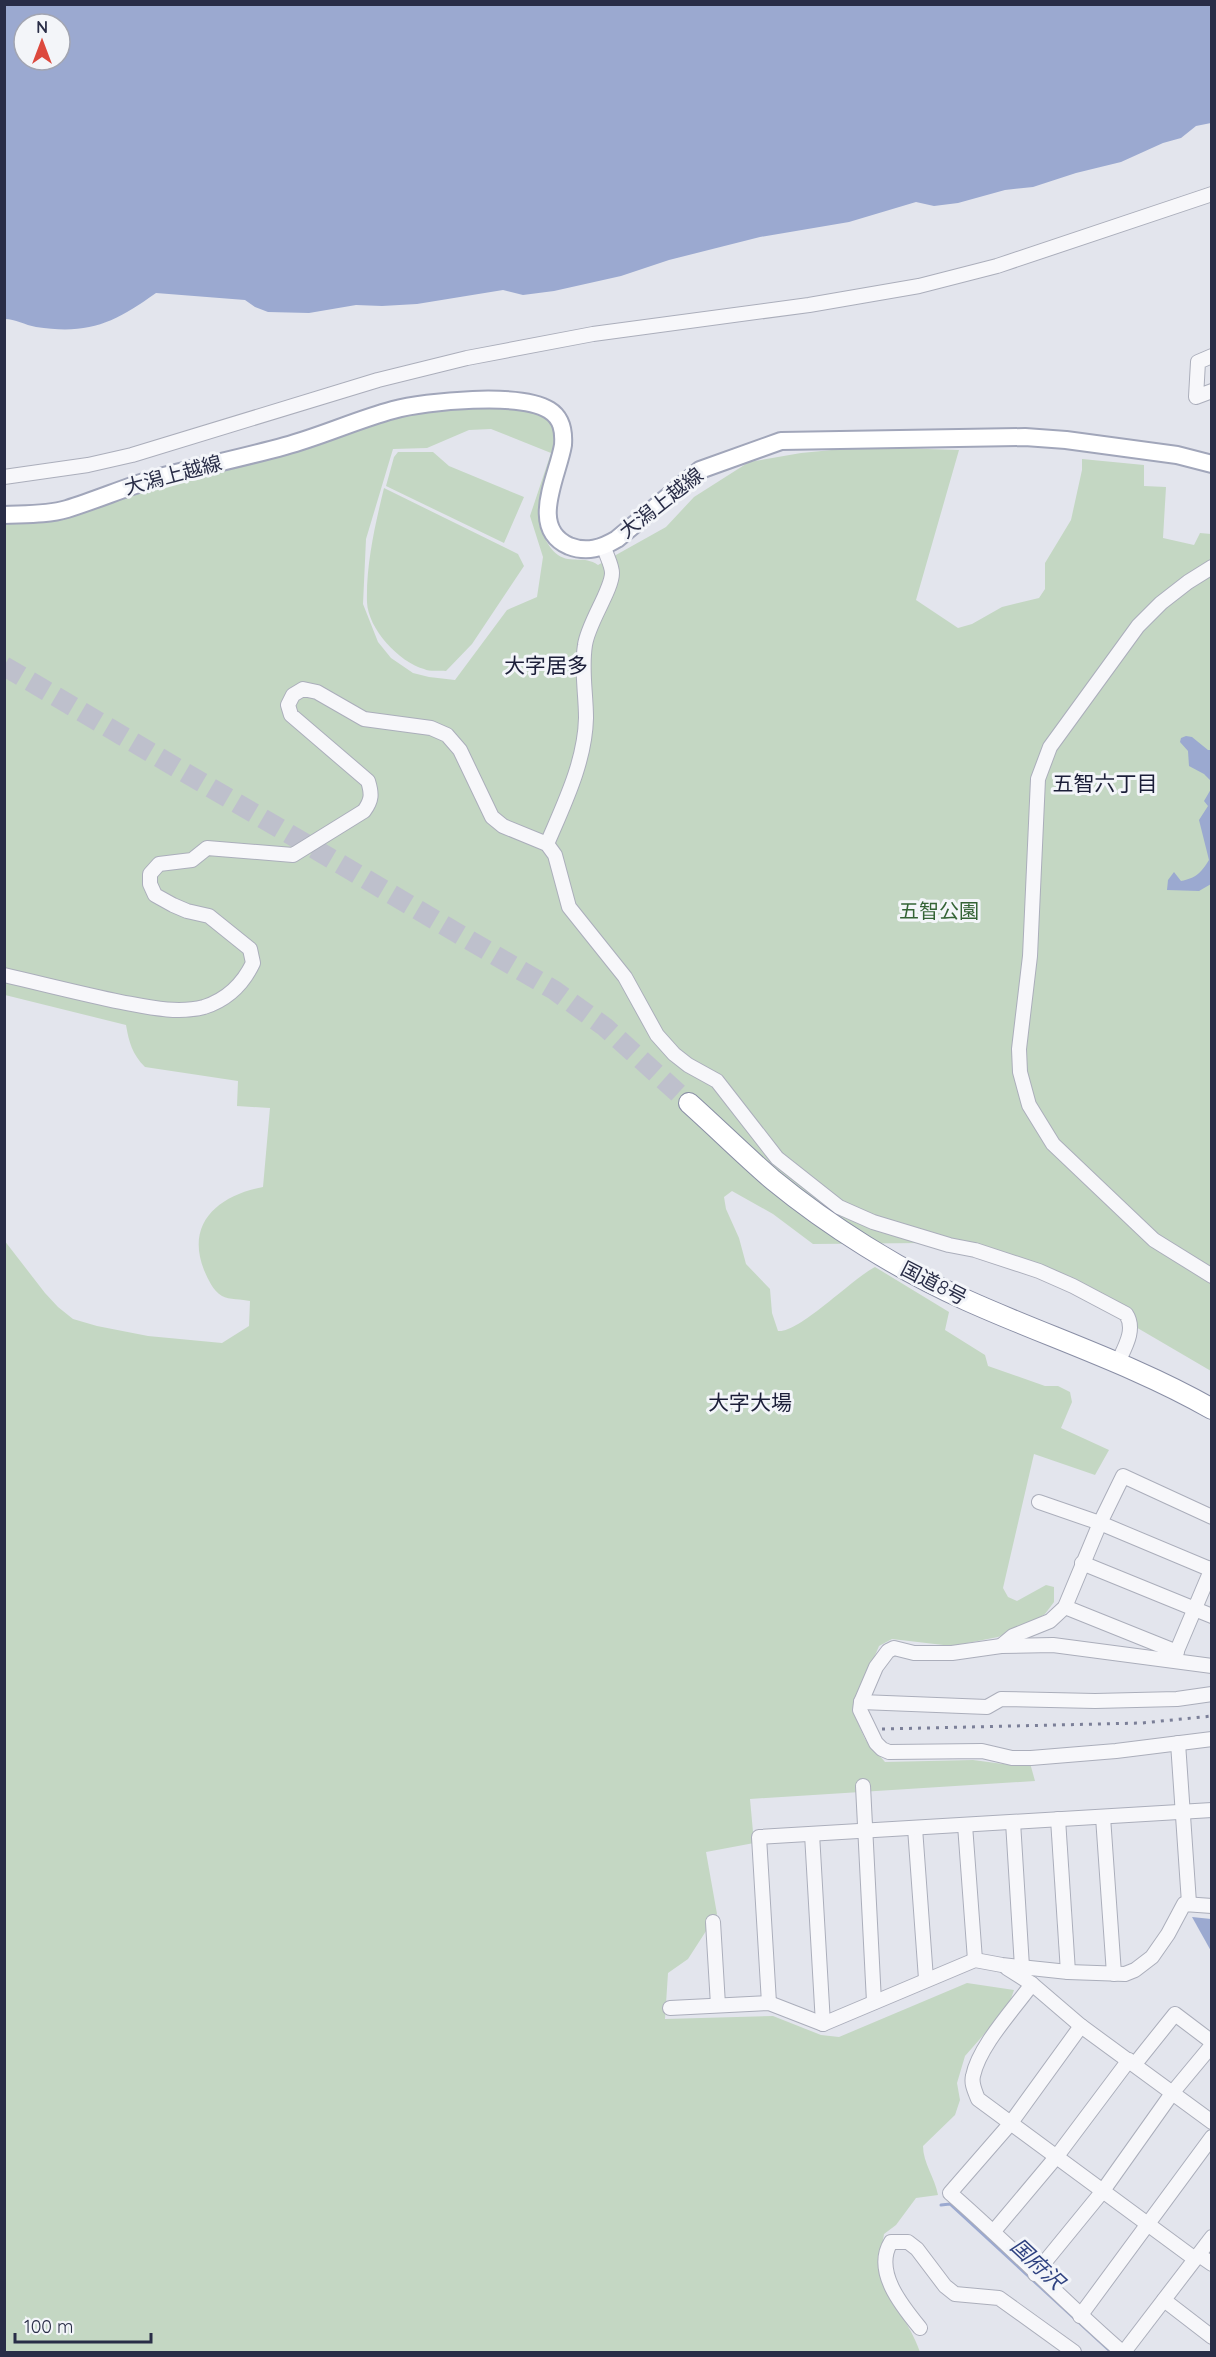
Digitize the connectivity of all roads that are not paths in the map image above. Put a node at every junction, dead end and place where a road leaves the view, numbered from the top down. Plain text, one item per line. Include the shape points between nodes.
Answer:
1 (1212, 194) edge
2 (1212, 356) edge
3 (1212, 391) edge
4 (1212, 464) edge
5 (4, 477) edge
6 (4, 515) edge
7 (604, 547) junction
8 (1212, 567) edge
9 (547, 844) junction
10 (4, 975) edge
11 (689, 1103) tunnel mouth
12 (1212, 1276) edge
13 (1118, 1362) junction
14 (1212, 1409) edge
15 (1039, 1502) dead end
16 (1212, 1517) edge
17 (1100, 1523) junction
18 (1082, 1563) junction
19 (1211, 1570) edge
20 (1065, 1607) junction
21 (1196, 1610) junction
22 (1212, 1616) edge
23 (1001, 1646) junction
24 (1175, 1657) junction
25 (1212, 1666) edge
26 (1212, 1694) edge
27 (861, 1702) junction
28 (1212, 1739) edge
29 (1178, 1743) junction
30 (863, 1786) dead end
31 (1212, 1810) edge
32 (1182, 1812) junction
33 (1103, 1817) junction
34 (1058, 1819) junction
35 (1013, 1822) junction
36 (965, 1825) junction
37 (915, 1828) junction
38 (865, 1831) junction
39 (812, 1834) junction
40 (1189, 1903) junction
41 (1212, 1906) edge
42 (713, 1922) dead end
43 (975, 1960) junction
44 (1002, 1965) junction
45 (1022, 1967) junction
46 (1068, 1972) junction
47 (1114, 1974) junction
48 (926, 1979) junction
49 (1032, 1984) junction
50 (874, 2002) junction
51 (769, 2003) junction
52 (718, 2005) junction
53 (670, 2008) dead end
54 (823, 2024) junction
55 (1081, 2026) junction
56 (1212, 2043) edge
57 (1132, 2062) junction
58 (1173, 2092) junction
59 (1212, 2122) edge
60 (1010, 2124) junction
61 (1212, 2137) edge
62 (1057, 2156) junction
63 (1102, 2192) junction
64 (1147, 2223) junction
65 (994, 2231) junction
66 (1212, 2237) edge
67 (1197, 2257) junction
68 (1212, 2264) edge
69 (1035, 2274) junction
70 (1164, 2300) junction
71 (1080, 2316) junction
72 (920, 2328) dead end
73 (1212, 2337) edge
74 (1128, 2351) edge
75 (1074, 2352) edge

1 - 5 street via 1039,253 919,286 593,334 467,358 378,380 132,454 88,465
2 - 3 street via 1198,362 1196,397
4 - 7 main road, 大潟上越線 via 1177,455 1025,437 781,441 700,470
6 - 7 main road, 大潟上越線 via 66,509 152,480 286,446 395,410 510,399 530,401 550,410 562,428 562,455 547,515 553,534 582,550
7 - 9 street via 612,572 585,643 583,742 575,777
8 - 12 street via 1170,596 1138,626 1050,747 1038,779 1029,956 1019,1049 1027,1098 1053,1144 1154,1240
9 - 10 street via 492,818 460,750 447,735 431,728 364,719 317,692 303,689 293,695 288,705 291,716 368,781 372,793 364,811 293,855 207,848 192,861 159,864 150,874 156,895 187,911 209,916 250,949 253,963 233,992 206,1006 160,1009
9 - 13 street via 560,867 569,908 626,977 657,1035 688,1065 717,1081 777,1158 839,1207 873,1222 1039,1271 1126,1314 1130,1320 1129,1334
11 - 13 highway, 国道8号 via 772,1179 838,1228 895,1263 964,1300
13 - 14 highway, 国道8号
15 - 17 street
16 - 17 street via 1123,1476
17 - 18 street
17 - 19 street
18 - 20 street
18 - 21 street
19 - 21 street
20 - 23 street via 1050,1621 1013,1636
20 - 24 street
21 - 22 street
21 - 24 street
23 - 24 street via 1053,1646
23 - 27 street via 952,1653 914,1653 894,1648 876,1666
24 - 25 street
26 - 27 street via 1107,1701 1001,1699 987,1707
27 - 29 street via 860,1710 869,1731 889,1752 982,1751 1031,1758
28 - 29 street
29 - 32 street
30 - 38 street
31 - 32 street
32 - 33 street
32 - 40 street
33 - 34 street
33 - 47 street
34 - 35 street
34 - 46 street
35 - 36 street
35 - 45 street
36 - 37 street
36 - 43 street
37 - 38 street
37 - 48 street
38 - 39 street
38 - 50 street
39 - 51 street via 759,1837
39 - 54 street
40 - 41 street
40 - 47 street via 1181,1907 1168,1934 1143,1964 1125,1974
42 - 52 street
43 - 44 street
43 - 48 street
44 - 45 street
44 - 49 street
45 - 46 street
46 - 47 street
48 - 50 street
49 - 55 street
49 - 60 street via 984,2049 973,2075 978,2099
50 - 54 street
51 - 52 street
51 - 54 street
52 - 53 street
55 - 57 street
55 - 60 street
56 - 57 street via 1175,2014
56 - 58 street
57 - 58 street
57 - 62 street
58 - 59 street
58 - 63 street
60 - 62 street
60 - 65 street via 950,2193
61 - 64 street
62 - 63 street
62 - 65 street
63 - 64 street
63 - 69 street
64 - 67 street
64 - 71 street
65 - 69 street
66 - 67 street
67 - 68 street
67 - 70 street
69 - 71 street
70 - 73 street
70 - 74 street
71 - 74 street
72 - 75 street via 900,2302 888,2276 886,2250 891,2242 908,2242 917,2249 955,2294 999,2298

